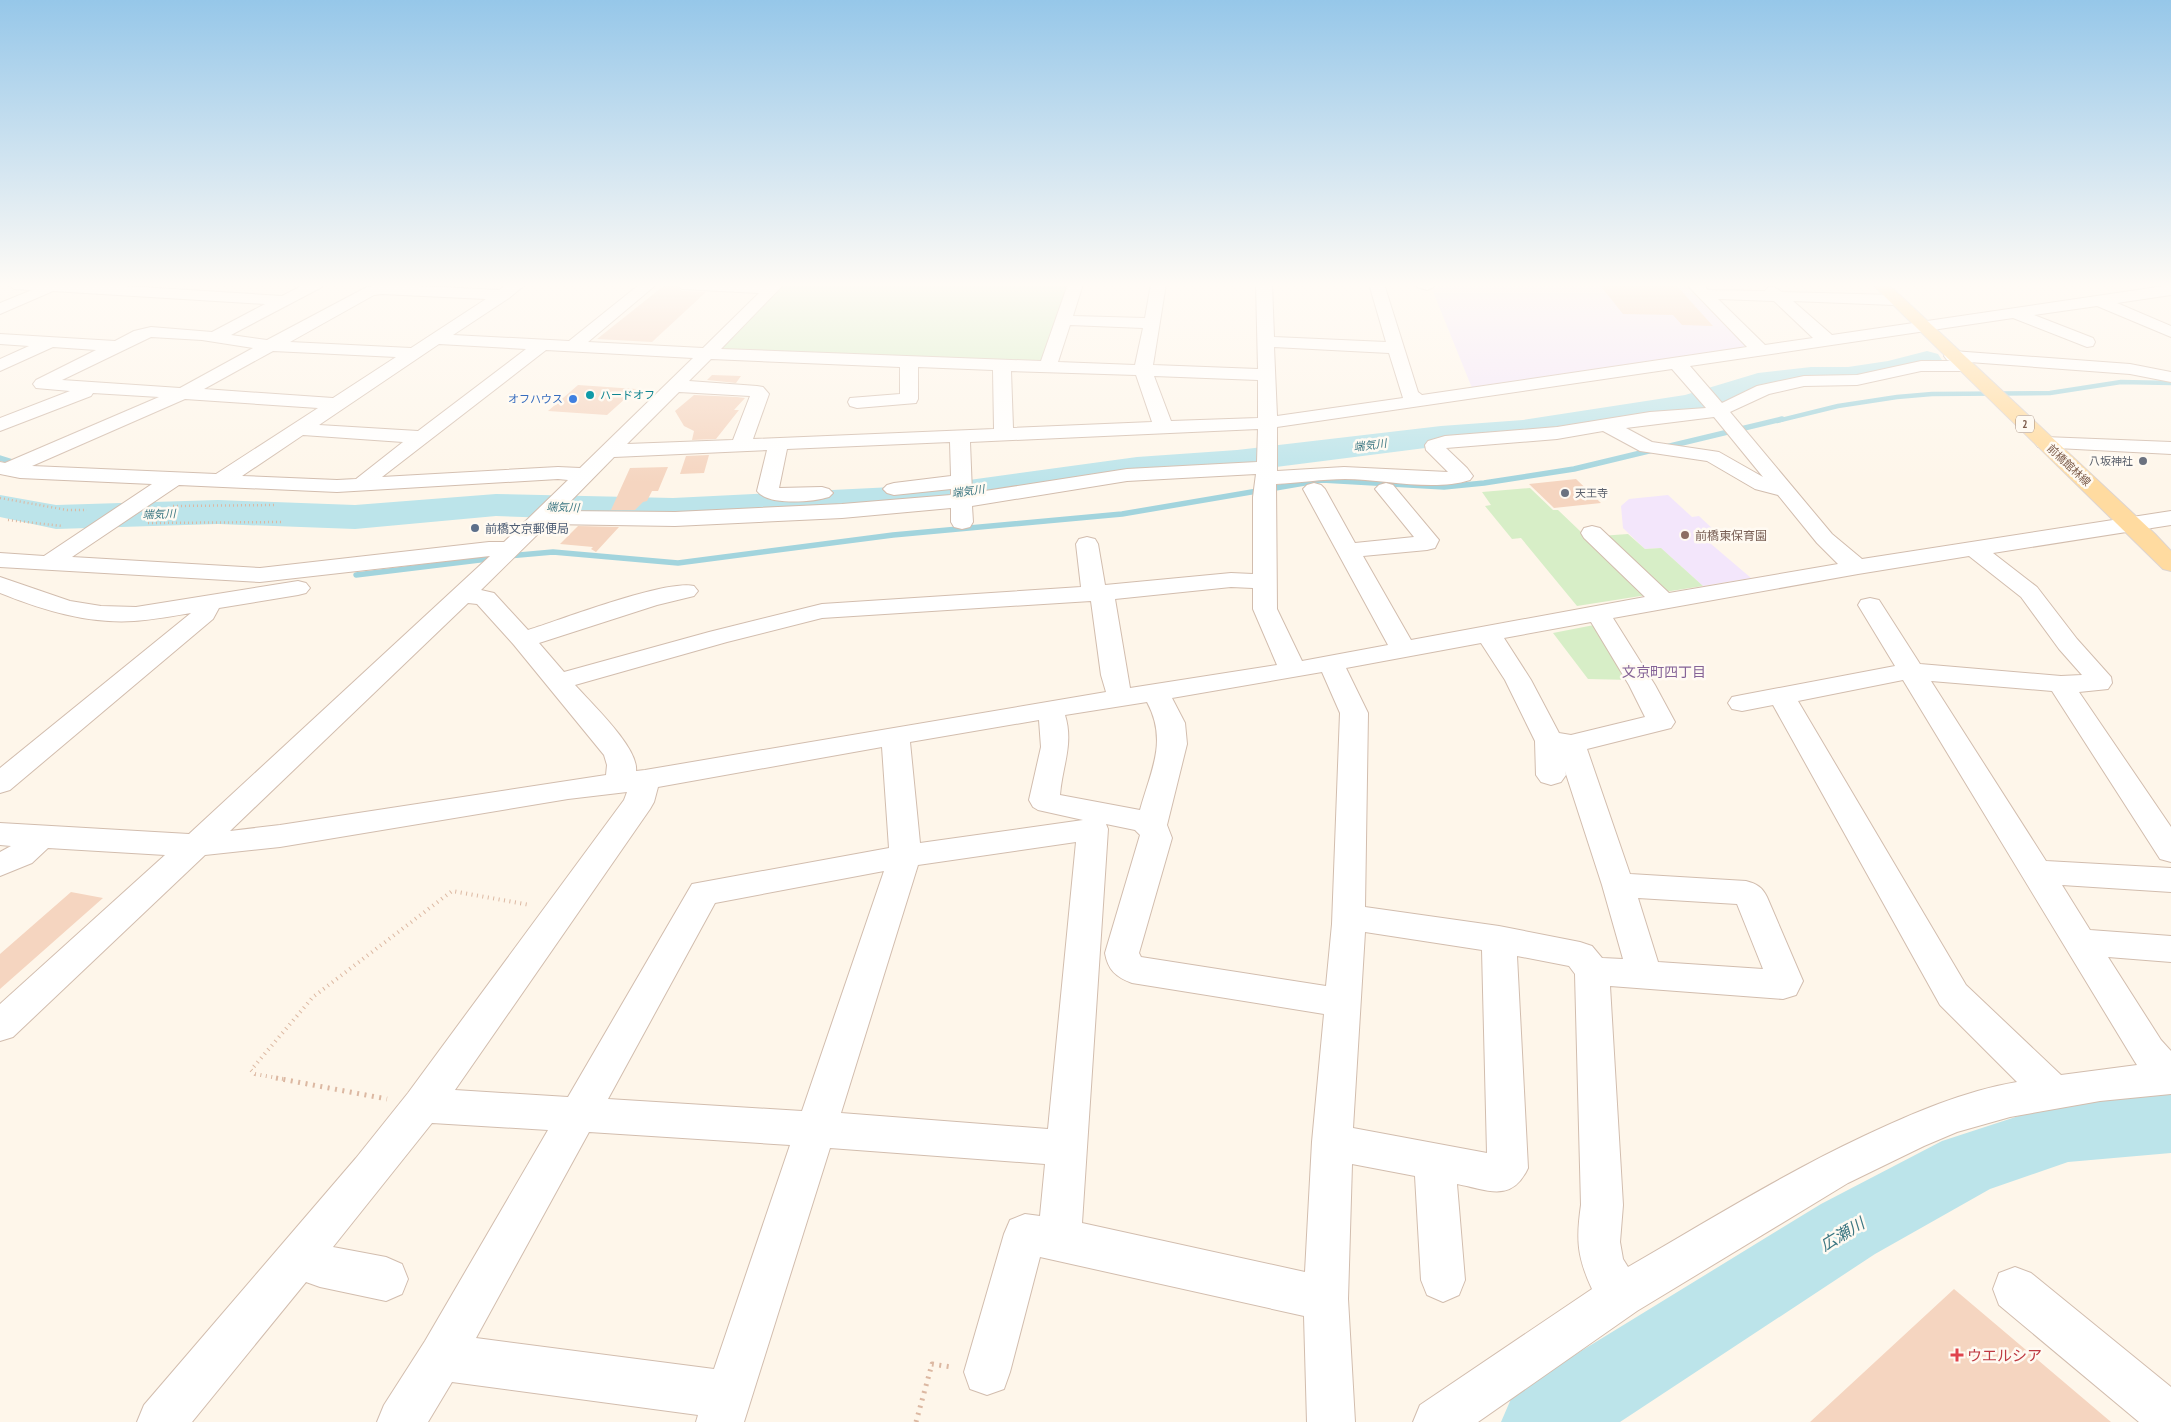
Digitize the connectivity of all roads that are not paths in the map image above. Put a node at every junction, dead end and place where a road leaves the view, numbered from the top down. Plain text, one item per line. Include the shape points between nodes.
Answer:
1 (34, 350) edge
2 (108, 350) edge
3 (263, 350) edge
4 (311, 350) edge
5 (361, 350) edge
6 (417, 350) edge
7 (535, 350) edge
8 (646, 350) edge
9 (712, 350) edge
10 (1053, 350) edge
11 (1147, 350) edge
12 (1265, 350) edge
13 (1397, 350) edge
14 (1760, 350) edge
15 (1947, 350) edge
16 (413, 353) junction
17 (708, 354) junction
18 (1958, 361) junction
19 (292, 362) dead end
20 (911, 362) junction
21 (1675, 364) junction
22 (1002, 365) junction
23 (0, 366) edge
24 (1048, 367) junction
25 (1143, 370) junction
26 (862, 372) junction
27 (1266, 375) junction
28 (2171, 378) edge
29 (676, 386) junction
30 (91, 388) junction
31 (182, 394) junction
32 (1418, 401) junction
33 (857, 402) junction
34 (337, 404) junction
35 (1717, 411) junction
36 (1268, 423) junction
37 (0, 425) edge
38 (1608, 426) junction
39 (1164, 428) junction
40 (298, 429) junction
41 (1004, 434) junction
42 (960, 436) junction
43 (421, 437) junction
44 (852, 441) junction
45 (2045, 443) junction
46 (778, 445) junction
47 (741, 446) junction
48 (2171, 448) edge
49 (610, 451) junction
50 (3, 469) edge
51 (1267, 473) junction
52 (586, 474) junction
53 (174, 479) junction
54 (220, 481) junction
55 (361, 485) junction
56 (1314, 489) dead end
57 (1386, 489) dead end
58 (1784, 489) junction
59 (962, 501) junction
60 (543, 517) junction
61 (2171, 518) edge
62 (2132, 525) junction
63 (1592, 533) dead end
64 (1087, 544) dead end
65 (1972, 548) junction
66 (509, 549) junction
67 (1348, 550) junction
68 (0, 560) edge
69 (50, 562) junction
70 (2171, 564) edge
71 (1858, 567) junction
72 (489, 570) junction
73 (342, 573) junction
74 (1264, 581) junction
75 (4, 590) edge
76 (686, 591) dead end
77 (1098, 593) junction
78 (462, 595) junction
79 (1663, 601) junction
80 (210, 602) junction
81 (1870, 605) dead end
82 (1598, 613) junction
83 (1488, 634) junction
84 (523, 640) junction
85 (1404, 650) junction
86 (1331, 663) junction
87 (1293, 670) junction
88 (1911, 671) junction
89 (556, 682) junction
90 (2061, 684) junction
91 (1156, 693) junction
92 (1781, 695) junction
93 (1122, 698) junction
94 (1742, 702) dead end
95 (1050, 710) junction
96 (895, 736) junction
97 (1560, 742) junction
98 (1551, 775) dead end
99 (632, 782) junction
100 (0, 783) edge
101 (1151, 826) junction
102 (0, 834) edge
103 (40, 837) junction
104 (196, 845) junction
105 (2171, 851) edge
106 (905, 856) junction
107 (0, 865) edge
108 (2036, 872) junction
109 (2171, 880) edge
110 (1618, 885) junction
111 (1349, 924) junction
112 (1499, 939) junction
113 (2080, 942) junction
114 (2171, 949) edge
115 (1592, 971) junction
116 (1646, 976) junction
117 (1342, 1003) junction
118 (0, 1026) edge
119 (2171, 1078) edge
120 (2054, 1092) junction
121 (422, 1105) junction
122 (578, 1115) junction
123 (816, 1129) junction
124 (1332, 1142) junction
125 (1066, 1148) junction
126 (1435, 1162) junction
127 (1060, 1240) junction
128 (302, 1253) junction
129 (386, 1279) dead end
130 (1443, 1280) dead end
131 (2015, 1289) dead end
132 (1620, 1295) junction
133 (1326, 1299) junction
134 (441, 1357) junction
135 (987, 1372) road end
136 (725, 1408) edge
137 (2171, 1418) edge
138 (161, 1422) edge
139 (401, 1422) edge
140 (1331, 1422) edge
141 (1436, 1422) edge

1 - 23 street
2 - 30 street via 42,384
3 - 31 street
4 - 19 street
5 - 16 street
6 - 16 street
7 - 43 street
8 - 17 street
9 - 17 street
10 - 24 street
11 - 25 street
12 - 27 street
13 - 32 street via 1410,394
14 - 21 street
15 - 18 main road, 前橋館林線 / 2
16 - 34 street
17 - 26 street
17 - 29 street
18 - 28 street via 2130,369
18 - 35 street via 1857,380 1804,381 1763,390
18 - 45 main road, 前橋館林線 / 2
20 - 22 street
20 - 26 street
20 - 33 street via 909,399
21 - 32 street
21 - 35 street via 1683,369
22 - 24 street
22 - 41 street
24 - 25 street
25 - 27 street
25 - 39 street
26 - 33 street
27 - 36 street
29 - 47 street via 757,391 760,394
29 - 49 street
30 - 31 street
30 - 37 street
31 - 34 street
31 - 50 street
32 - 36 street
33 - 44 street
34 - 40 street
35 - 38 street
35 - 58 street
36 - 39 street
36 - 51 street
38 - 51 street via 1434,445 1462,474 1460,477 1347,473 1281,478
38 - 58 street via 1647,447 1712,456 1762,485
39 - 41 street
40 - 43 street
40 - 54 street
41 - 42 street
42 - 44 street
42 - 59 street
43 - 55 street
44 - 46 street
45 - 48 street
45 - 62 main road, 前橋館林線 / 2
46 - 47 street
46 - 59 street via 768,491 771,494 906,488
47 - 49 street
49 - 52 street
50 - 53 street
51 - 59 street via 1197,470 1127,476
51 - 74 street
52 - 55 street
52 - 60 street
53 - 54 street
53 - 69 street
54 - 55 street
56 - 67 street
57 - 67 street via 1428,540 1427,543
58 - 71 street via 1827,542
59 - 60 street via 716,518
60 - 66 street
61 - 62 street
62 - 65 street
62 - 70 main road, 前橋館林線 / 2
63 - 79 street
64 - 77 street
65 - 71 street
65 - 90 street via 2029,592 2099,683
66 - 72 street
66 - 73 street via 489,549
67 - 85 street
68 - 69 street
69 - 73 street via 260,575
71 - 79 street
72 - 73 street via 461,569 347,584
72 - 78 street
73 - 80 street
74 - 77 street via 1231,580
74 - 87 street via 1265,609
75 - 80 street via 59,605 115,615
76 - 84 street via 650,598
77 - 89 street via 822,610
77 - 93 street via 1116,686
78 - 84 street via 484,598
78 - 104 street
79 - 82 street
80 - 100 street via 204,614
81 - 88 street
82 - 83 street
82 - 97 street via 1661,722
83 - 85 street
83 - 97 street
84 - 89 street
85 - 86 street
86 - 87 street
86 - 111 street via 1354,713
87 - 91 street
88 - 90 street
88 - 92 street
88 - 108 street
89 - 99 street via 617,752
90 - 105 street
91 - 93 street
91 - 101 street via 1173,727 1173,744
92 - 94 street
92 - 120 street via 1953,995
93 - 95 street
95 - 96 street
95 - 101 street via 1055,723 1055,752 1044,800 1143,821
96 - 99 street
96 - 106 street
97 - 98 street
97 - 110 street
99 - 104 street via 568,789 270,837
99 - 121 street via 639,802
101 - 117 street via 1156,838 1122,953 1124,962 1132,969
102 - 103 street
103 - 104 street
103 - 107 street via 21,854
104 - 118 street
106 - 122 street via 704,893
106 - 123 street
106 - 125 street via 1093,829
108 - 109 street
108 - 113 street
110 - 116 street
110 - 116 street via 1746,893 1751,898 1785,981 1783,985
111 - 112 street via 1362,919
111 - 117 street
112 - 115 street via 1580,954
112 - 126 street via 1508,1168 1501,1174
113 - 114 street
113 - 119 street via 2148,1051
115 - 116 street
115 - 132 street via 1602,1205 1597,1240 1606,1275
117 - 124 street
119 - 120 street
120 - 132 street via 1951,1116 1910,1133 1834,1170
121 - 122 street
121 - 128 street
122 - 123 street
122 - 134 street
123 - 125 street
123 - 136 street
124 - 126 street
124 - 133 street
125 - 127 street
126 - 130 street
127 - 133 street
127 - 135 street via 1025,1234
128 - 129 street via 320,1266
128 - 138 street
131 - 137 street
132 - 141 street
133 - 140 street
134 - 136 street
134 - 139 street

